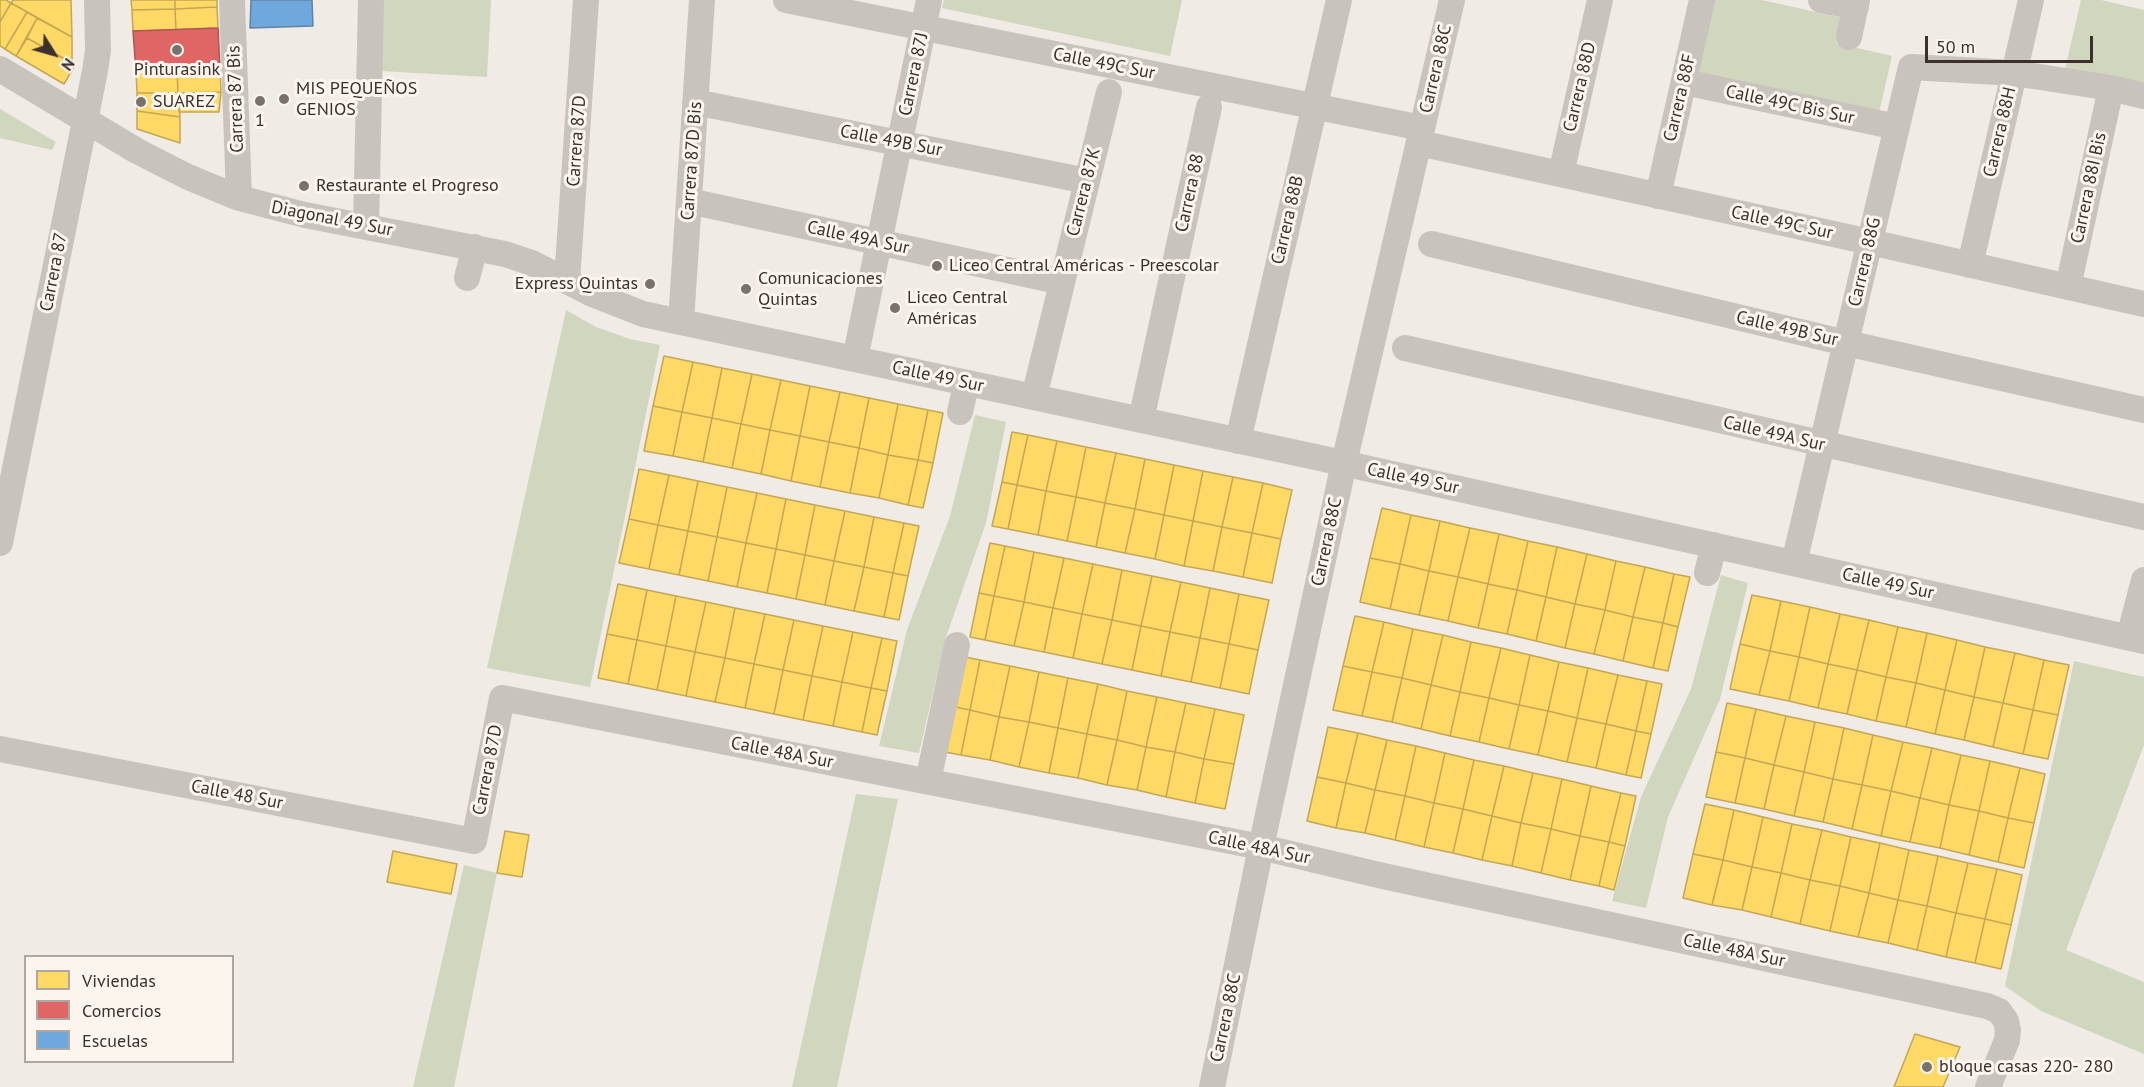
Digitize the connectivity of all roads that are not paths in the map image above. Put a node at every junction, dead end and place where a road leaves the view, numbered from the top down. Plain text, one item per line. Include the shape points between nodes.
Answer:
1 (97, 0) edge
2 (232, 0) edge
3 (370, 0) edge
4 (586, 0) edge
5 (702, 0) edge
6 (786, 0) edge
7 (930, 0) edge
8 (1339, 0) edge
9 (1452, 0) edge
10 (1600, 0) edge
11 (1702, 0) edge
12 (1821, 0) edge
13 (2031, 0) edge
14 (1857, 4) edge
15 (924, 27) junction
16 (1849, 37) dead end
17 (0, 69) edge
18 (2014, 73) junction
19 (1684, 82) junction
20 (2111, 88) junction
21 (1109, 92) dead end
22 (2144, 96) edge
23 (696, 102) junction
24 (1315, 106) junction
25 (1209, 107) dead end
26 (85, 121) junction
27 (1897, 127) junction
28 (1421, 136) junction
29 (900, 143) junction
30 (1561, 174) junction
31 (1087, 181) junction
32 (1658, 196) junction
33 (239, 198) junction
34 (689, 201) junction
35 (366, 226) junction
36 (1870, 242) junction
37 (879, 243) junction
38 (1431, 244) dead end
39 (475, 247) junction
40 (1970, 265) junction
41 (467, 278) dead end
42 (567, 281) junction
43 (1062, 282) junction
44 (2068, 287) junction
45 (2144, 304) edge
46 (681, 322) junction
47 (1846, 343) junction
48 (1405, 348) dead end
49 (855, 359) junction
50 (963, 382) junction
51 (1034, 397) junction
52 (2144, 410) edge
53 (960, 412) dead end
54 (1141, 420) junction
55 (1238, 441) junction
56 (1822, 445) junction
57 (1344, 464) junction
58 (2144, 517) edge
59 (0, 543) edge
60 (1714, 545) junction
61 (1794, 563) junction
62 (1707, 573) dead end
63 (2144, 580) edge
64 (2137, 639) edge
65 (957, 645) dead end
66 (502, 698) joint
67 (0, 749) edge
68 (928, 782) junction
69 (474, 841) joint
70 (1261, 848) junction
71 (1212, 1087) edge
72 (1988, 1087) edge

1 - 26 street, Carrera 87 via 99,50
2 - 33 street, Carrera 87 Bis
3 - 35 street
4 - 42 street, Carrera 87D
5 - 23 street, Carrera 87D Bis
6 - 15 street, Calle 49C Sur
7 - 15 street, Carrera 87J
8 - 24 street, Carrera 88B
9 - 28 street, Carrera 88C
10 - 30 street, Carrera 88D
11 - 19 street, Carrera 88F
12 - 14 street
13 - 18 street, Carrera 88H
14 - 16 street
15 - 24 street, Calle 49C Sur
15 - 29 street, Carrera 87J
17 - 26 street, Diagonal 49 Sur
18 - 20 street
18 - 27 street, Carrera 88G via 1911,67
18 - 40 street, Carrera 88H
19 - 27 street, Calle 49C Bis Sur
19 - 32 street, Carrera 88F
20 - 22 street
20 - 44 street, Carrera 88I Bis
21 - 31 street, Carrera 87K
23 - 29 street, Calle 49B Sur
23 - 34 street, Carrera 87D Bis
24 - 28 street, Calle 49C Sur
24 - 55 street, Carrera 88B
25 - 54 street, Carrera 88
26 - 33 street, Diagonal 49 Sur via 178,172
26 - 59 street, Carrera 87
27 - 36 street, Carrera 88G
28 - 30 street, Calle 49C Sur
28 - 57 street, Carrera 88C
29 - 31 street, Calle 49B Sur
29 - 37 street, Carrera 87J
30 - 32 street, Calle 49C Sur
31 - 43 street, Carrera 87K
32 - 36 street, Calle 49C Sur
33 - 35 street, Diagonal 49 Sur via 293,213
34 - 37 street, Calle 49A Sur
34 - 46 street, Carrera 87D Bis
35 - 39 street, Diagonal 49 Sur
36 - 40 street, Calle 49C Sur
36 - 47 street, Carrera 88G
37 - 43 street, Calle 49A Sur
37 - 49 street, Carrera 87J
38 - 47 street, Calle 49B Sur
39 - 41 street
39 - 42 street, Diagonal 49 Sur via 532,262
40 - 44 street, Calle 49C Sur
42 - 46 street, Diagonal 49 Sur via 615,304
43 - 51 street, Carrera 87K
44 - 45 street, Calle 49C Sur
46 - 49 street, Calle 49 Sur
47 - 52 street, Calle 49B Sur
47 - 56 street, Carrera 88G
48 - 56 street, Calle 49A Sur
49 - 50 street, Calle 49 Sur
50 - 51 street, Calle 49 Sur
50 - 53 street
51 - 54 street, Calle 49 Sur
54 - 55 street, Calle 49 Sur
55 - 57 street, Calle 49 Sur
56 - 58 street, Calle 49A Sur
56 - 61 street, Carrera 88G
57 - 60 street, Calle 49 Sur
57 - 70 street, Carrera 88C
60 - 61 street, Calle 49 Sur
60 - 62 street
61 - 64 street, Calle 49 Sur
63 - 64 street
65 - 68 street
66 - 68 street, Calle 48A Sur
66 - 69 street, Carrera 87D
67 - 69 street, Calle 48 Sur
68 - 70 street, Calle 48A Sur
70 - 71 street, Carrera 88C
70 - 72 street, Calle 48A Sur via 1652,921 1987,1006 1999,1011 2006,1021 2007,1040

